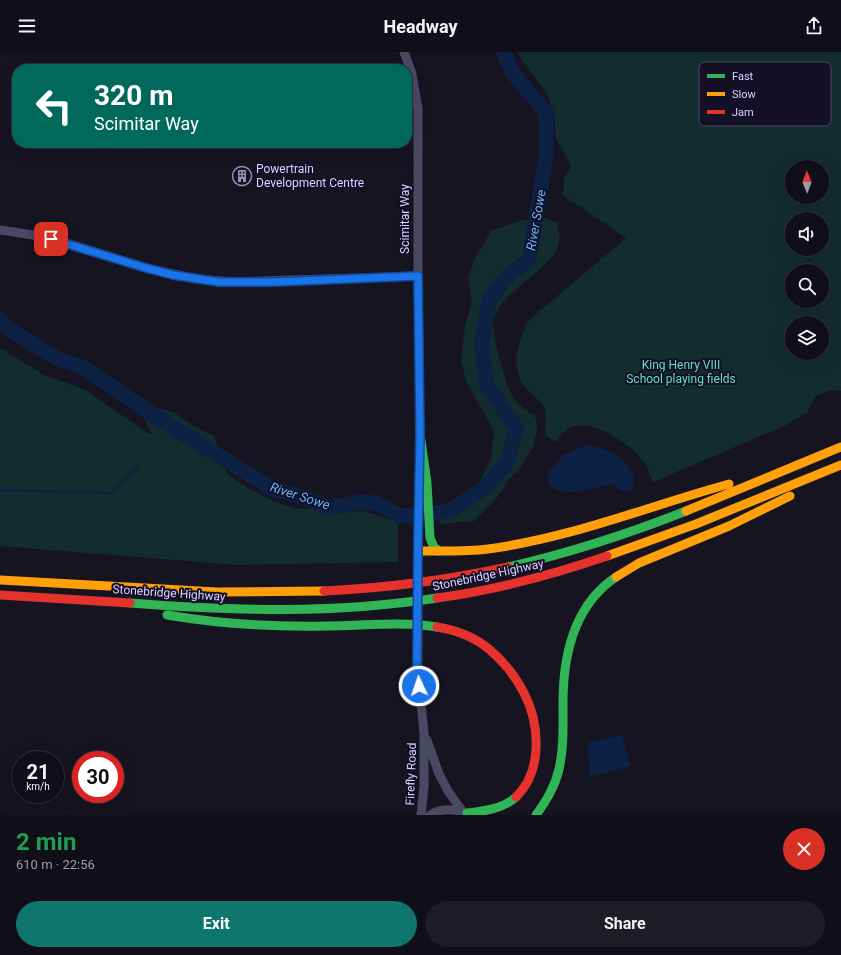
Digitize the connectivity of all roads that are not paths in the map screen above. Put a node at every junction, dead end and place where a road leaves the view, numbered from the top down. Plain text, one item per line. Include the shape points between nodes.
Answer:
1 (404, 52) edge
2 (408, 64) edge
3 (412, 74) edge
4 (0, 230) edge
5 (418, 276) junction
6 (420, 434) joint
7 (841, 447) edge
8 (841, 464) edge
9 (841, 468) edge
10 (788, 469) junction
11 (423, 482) junction
12 (418, 551) junction
13 (439, 551) junction
14 (0, 580) edge
15 (0, 595) edge
16 (92, 600) junction
17 (424, 733) junction
18 (466, 813) edge
19 (421, 815) edge
20 (430, 815) edge
21 (536, 815) edge

1 - 2 street, Scimitar Way
3 - 5 street, Scimitar Way via 418,109
4 - 5 street via 63,242 146,268 219,282
5 - 6 street
6 - 11 highway
7 - 10 highway, Stonebridge Highway
8 - 16 highway, Stonebridge Highway via 622,552 556,572 446,597 354,607 278,610
9 - 21 highway via 823,480 762,510 633,567 613,579 590,600 571,635 565,660 560,767 555,786
10 - 13 highway via 540,539 490,549
10 - 14 highway, Stonebridge Highway via 659,521 563,553 434,581 359,590 276,593
11 - 12 street, Firefly Road
11 - 13 highway via 430,538
12 - 13 highway
12 - 17 street, Firefly Road, bridge via 418,675
15 - 16 highway, Stonebridge Highway
16 - 18 highway via 203,622 326,626 408,624 444,627 485,646 501,660 518,681 528,702 534,724 535,756 532,772 525,787 511,803 490,810
17 - 18 street, Firefly Road via 439,774 448,791
17 - 19 street, Firefly Road
18 - 20 street via 444,810

